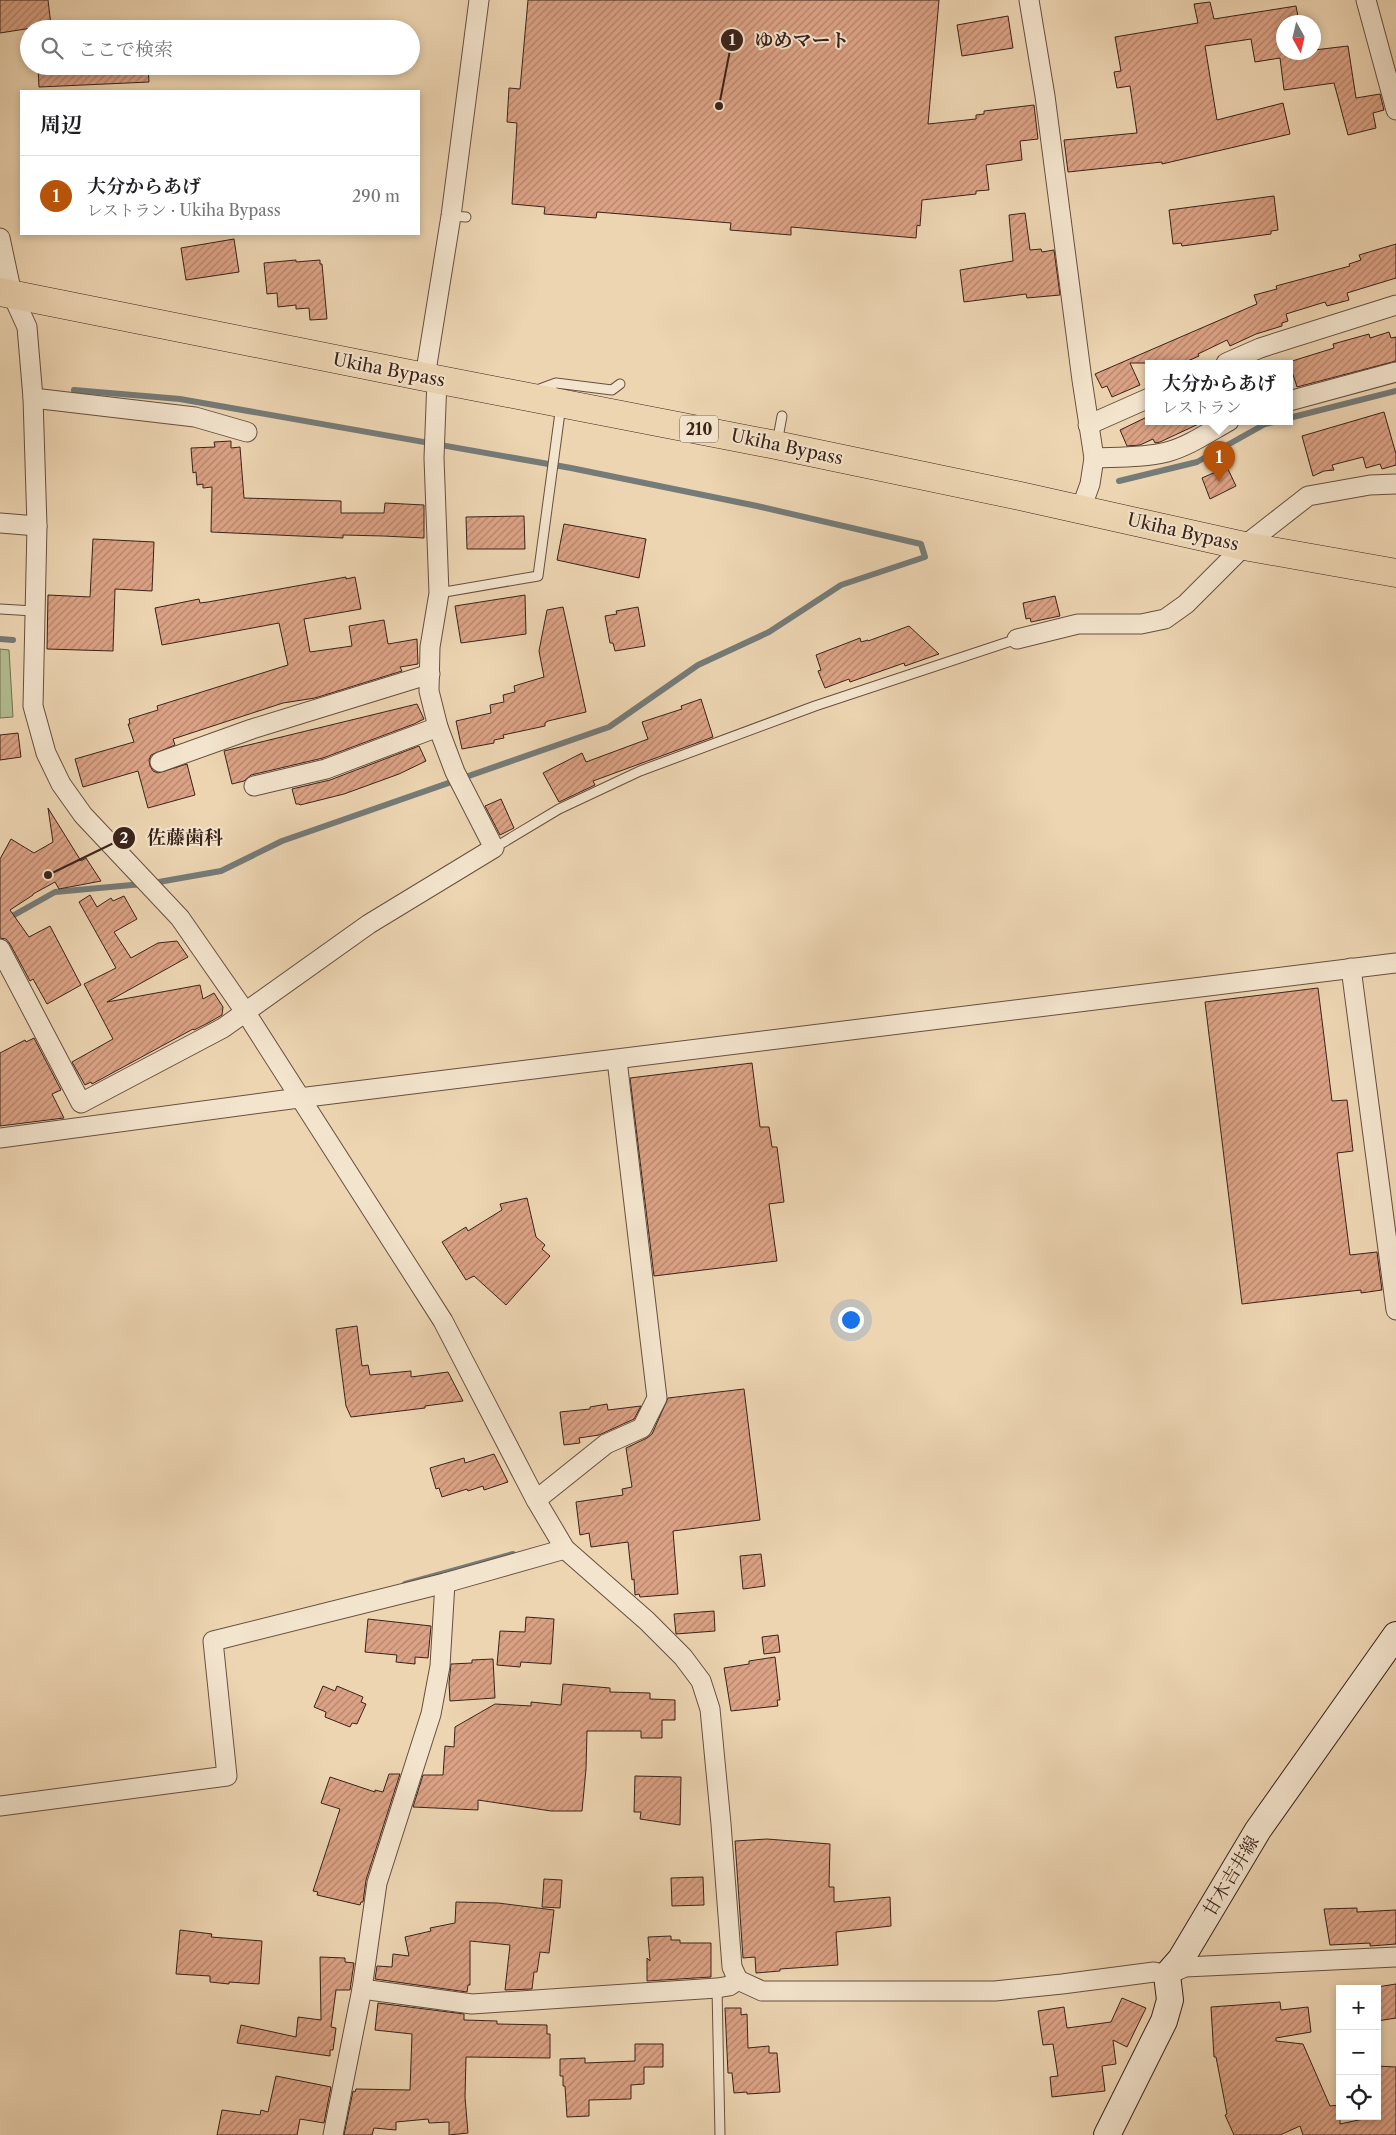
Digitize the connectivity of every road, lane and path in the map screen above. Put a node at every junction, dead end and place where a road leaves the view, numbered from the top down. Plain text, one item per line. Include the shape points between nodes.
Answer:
1 (479, 0) edge
2 (1029, 0) edge
3 (1366, 0) edge
4 (1396, 110) edge
5 (0, 238) edge
6 (6, 293) edge
7 (1396, 304) edge
8 (1233, 360) edge
9 (1396, 372) edge
10 (431, 378) junction
11 (620, 384) dead end
12 (523, 396) junction
13 (33, 398) junction
14 (1145, 400) edge
15 (1293, 400) edge
16 (562, 402) junction
17 (782, 416) dead end
18 (1088, 424) junction
19 (1222, 425) edge
20 (247, 432) dead end
21 (776, 445) junction
22 (1094, 458) junction
23 (1396, 484) edge
24 (1081, 510) junction
25 (0, 523) edge
26 (37, 526) junction
27 (1244, 546) junction
28 (1396, 573) edge
29 (440, 593) junction
30 (0, 608) edge
31 (34, 610) junction
32 (1017, 639) joint
33 (430, 674) junction
34 (438, 727) junction
35 (160, 762) dead end
36 (254, 786) dead end
37 (494, 848) junction
38 (0, 948) edge
39 (1396, 963) edge
40 (1351, 968) junction
41 (246, 1013) junction
42 (617, 1060) junction
43 (299, 1098) junction
44 (0, 1138) edge
45 (1396, 1310) edge
46 (536, 1500) junction
47 (564, 1550) junction
48 (445, 1583) junction
49 (1396, 1635) edge
50 (0, 1806) edge
51 (1396, 1957) edge
52 (1167, 1975) junction
53 (738, 1980) junction
54 (717, 1988) junction
55 (362, 1989) junction
56 (333, 2135) edge
57 (720, 2135) edge
58 (1107, 2135) edge

1 - 10 street via 459,216
2 - 18 street via 1045,96
3 - 4 street
5 - 6 street
6 - 10 highway, Ukiha Bypass / 210
6 - 13 street via 27,327
7 - 8 street via 1260,348
9 - 15 street
10 - 12 highway, Ukiha Bypass / 210
10 - 29 street
11 - 12 lane via 612,390 556,383
12 - 16 highway, Ukiha Bypass / 210
13 - 20 street via 195,417
13 - 26 street
14 - 18 street
16 - 21 highway, Ukiha Bypass / 210
16 - 29 lane via 538,576
17 - 21 lane
18 - 22 street
19 - 22 street via 1168,452
21 - 24 highway, Ukiha Bypass / 210
22 - 24 street
23 - 27 street via 1370,485 1308,496
24 - 27 highway, Ukiha Bypass / 210
25 - 26 street
26 - 31 street
27 - 28 highway, Ukiha Bypass / 210
27 - 32 street via 1186,604 1164,618 1141,624 1078,624
29 - 33 street via 430,647
30 - 31 lane
31 - 41 street via 32,706 46,753 61,784 83,815 180,918
32 - 37 lane via 815,706 640,770 559,809
33 - 34 street via 429,691
33 - 35 street via 252,729
34 - 36 street via 326,769
34 - 37 street via 458,778
37 - 41 street via 369,924
38 - 41 street via 81,1103
39 - 40 street
40 - 42 street
40 - 45 street
41 - 43 street
42 - 43 street
42 - 46 street via 657,1398 642,1428 606,1444
43 - 44 street
43 - 46 street via 443,1321
46 - 47 street
47 - 48 street
47 - 53 street via 647,1621 683,1657 701,1681 710,1709 732,1967
48 - 50 street via 213,1641 227,1776
48 - 55 street via 440,1666 431,1714 377,1883
49 - 52 main road, 甘木吉井線 via 1258,1830 1181,1959
51 - 52 street via 1185,1967
52 - 53 street via 1154,1972 995,1990 762,1991
52 - 58 main road via 1170,2000 1164,2021
53 - 54 street
54 - 55 street via 472,2004
54 - 57 lane
55 - 56 street

